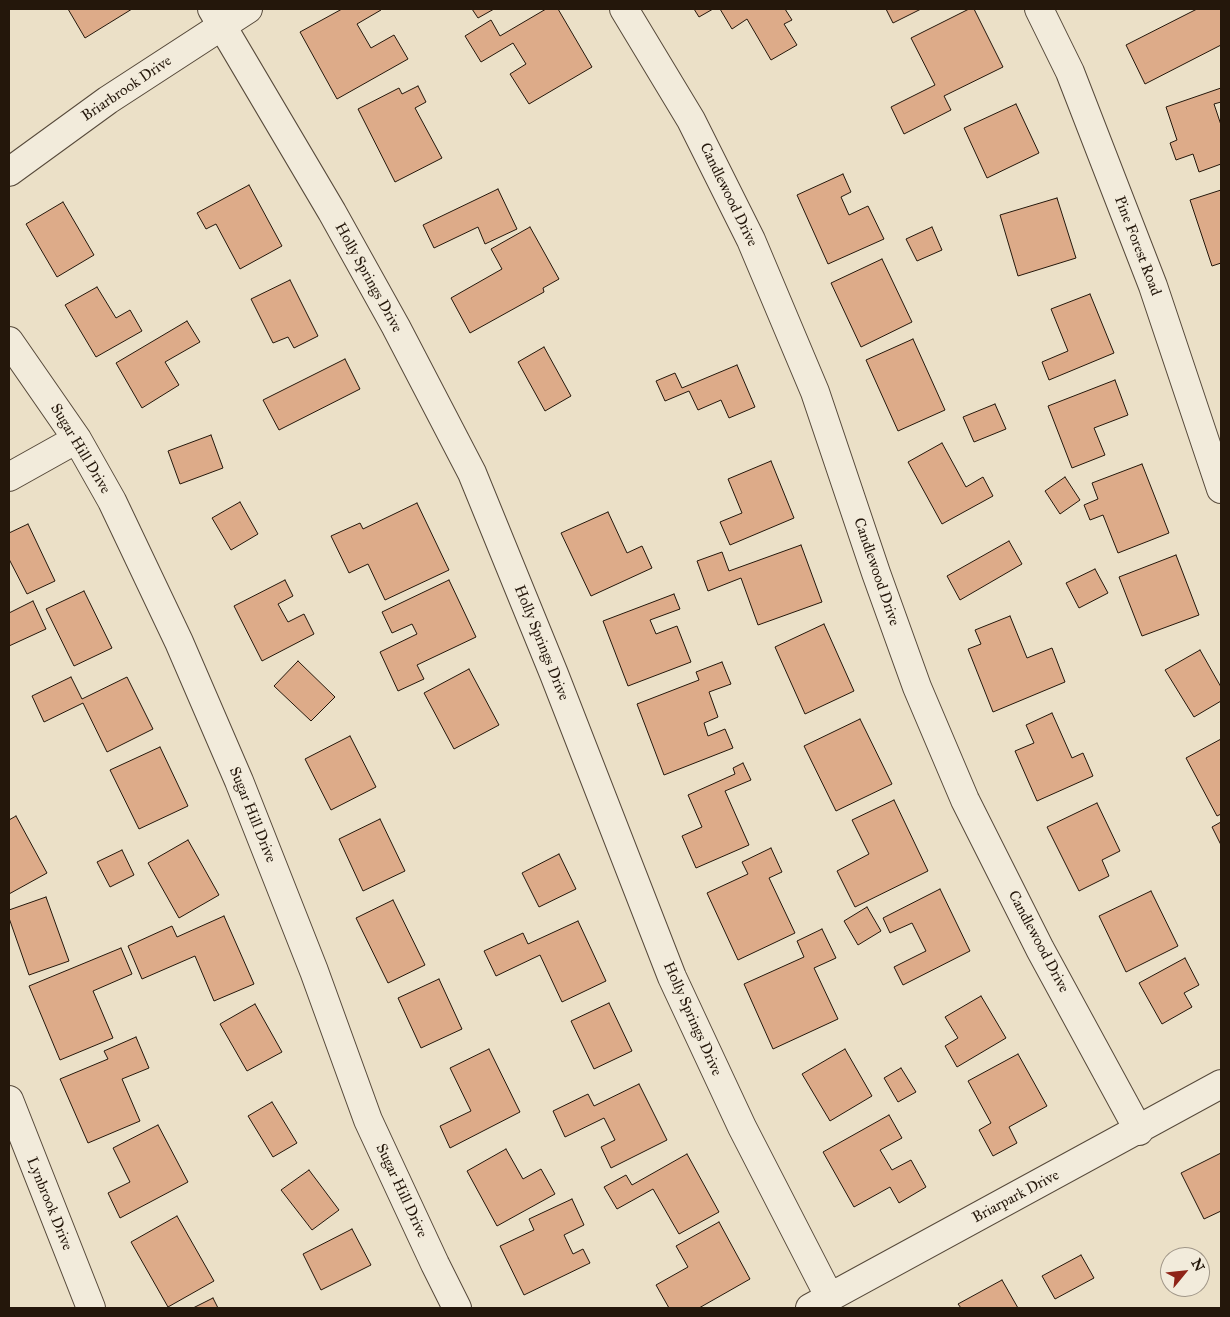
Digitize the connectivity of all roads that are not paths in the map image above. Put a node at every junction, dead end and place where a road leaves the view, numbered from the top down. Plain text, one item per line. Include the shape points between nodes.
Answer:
1 (248, 9) edge
2 (624, 9) edge
3 (1039, 9) edge
4 (217, 17) edge
5 (9, 172) edge
6 (9, 341) edge
7 (77, 439) junction
8 (9, 477) edge
9 (1221, 489) edge
10 (1221, 1084) edge
11 (9, 1100) edge
12 (1138, 1131) junction
13 (820, 1303) edge
14 (91, 1308) edge
15 (457, 1308) edge

1 - 4 street, Briarbrook Drive
2 - 12 street, Candlewood Drive via 691,120 751,240 815,392 914,678 965,800 1040,949
3 - 9 street, Pine Forest Road via 1070,72 1153,286
4 - 5 street, Briarbrook Drive
4 - 13 street, Holly Springs Drive via 332,212 472,473 672,977
6 - 7 street, Sugar Hill Drive
7 - 8 street
7 - 15 street, Sugar Hill Drive via 112,501 179,642 239,781 314,971 368,1120
10 - 12 street, Briarpark Drive
11 - 14 street, Lynbrook Drive
12 - 13 street, Briarpark Drive

